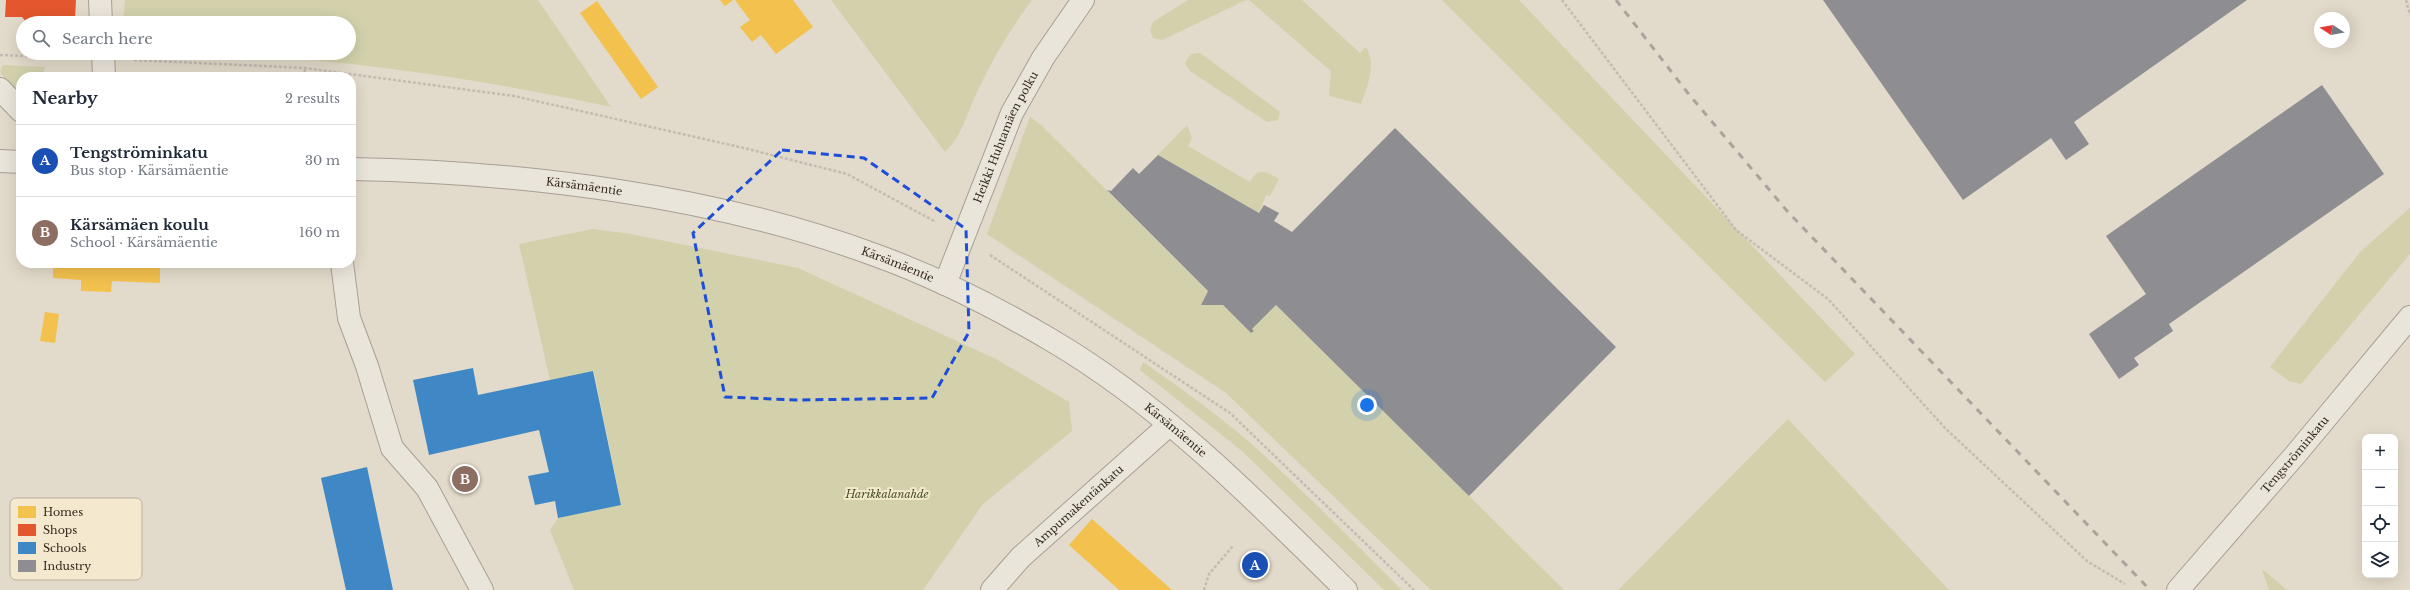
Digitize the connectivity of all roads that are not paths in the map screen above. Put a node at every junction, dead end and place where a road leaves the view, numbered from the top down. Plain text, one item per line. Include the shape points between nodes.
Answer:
1 (100, 0) edge
2 (1083, 0) edge
3 (101, 16) edge
4 (103, 60) edge
5 (104, 72) edge
6 (0, 89) edge
7 (16, 106) edge
8 (356, 169) edge
9 (343, 268) edge
10 (944, 284) junction
11 (2410, 317) edge
12 (1169, 424) junction
13 (482, 590) edge
14 (992, 590) edge
15 (1346, 590) edge
16 (2178, 590) edge

1 - 3 street
2 - 10 street, Heikki Huhtamäen polku via 1043,58 1012,113
4 - 5 street
6 - 7 street
8 - 10 street, Kärsämäentie via 474,175 542,182 685,203 744,215 812,234 876,255
9 - 13 street via 349,318 367,366 392,448 427,488
10 - 12 street, Kärsämäentie via 1052,340
11 - 16 street, Tengströminkatu
12 - 14 street, Ampumakentänkatu via 1021,557
12 - 15 street, Kärsämäentie via 1239,486

